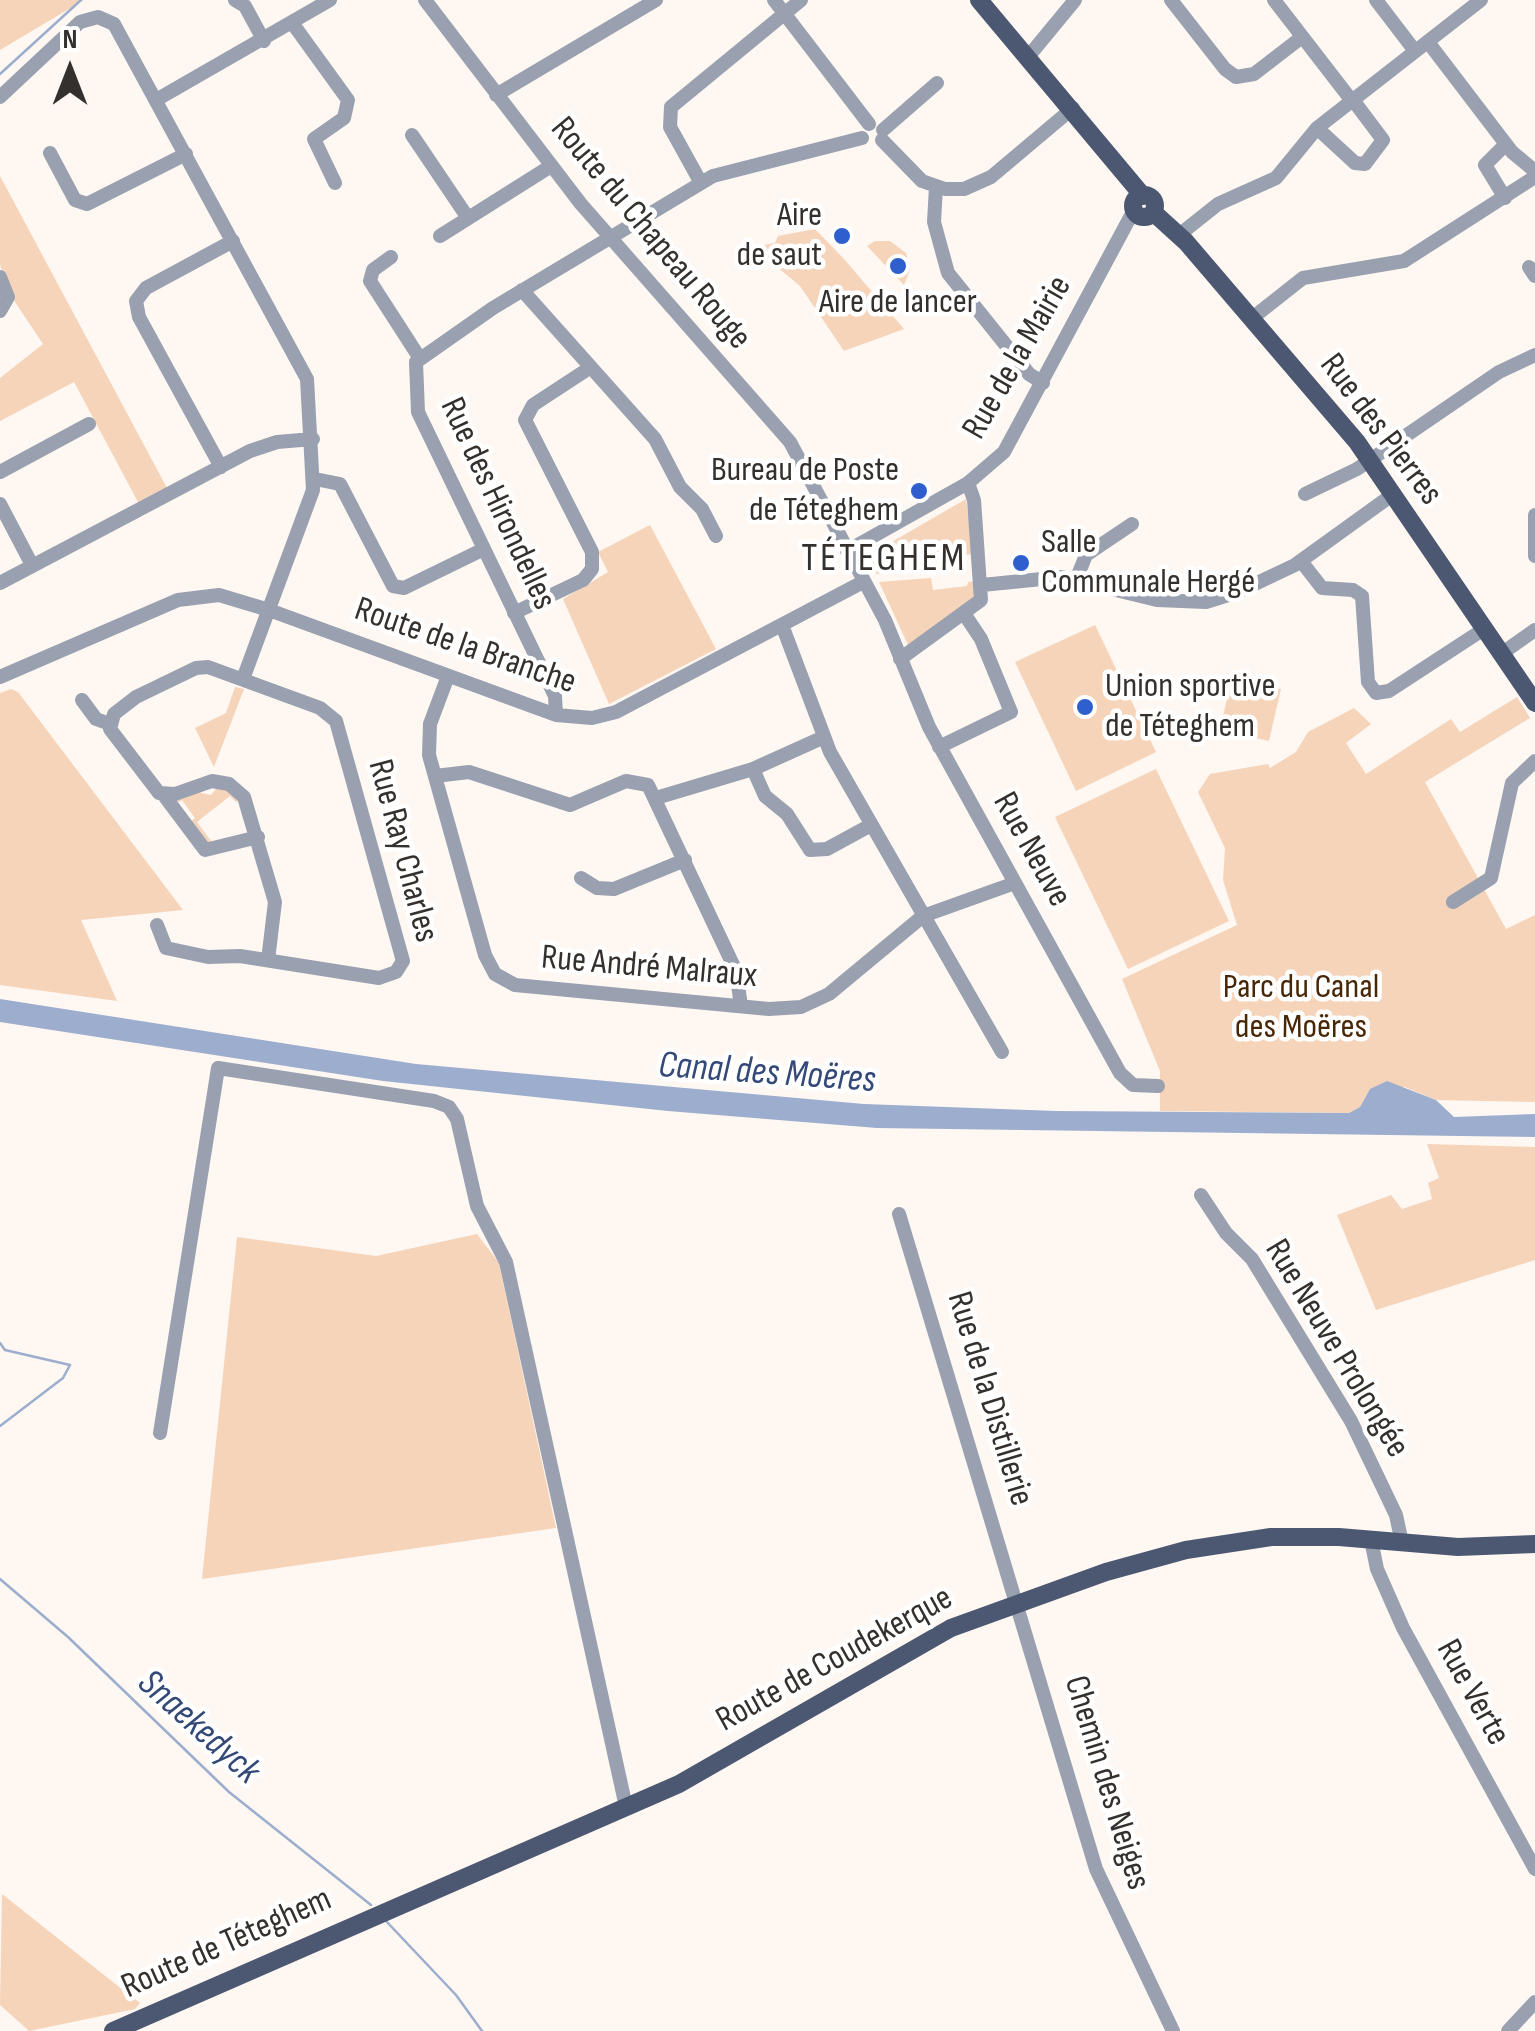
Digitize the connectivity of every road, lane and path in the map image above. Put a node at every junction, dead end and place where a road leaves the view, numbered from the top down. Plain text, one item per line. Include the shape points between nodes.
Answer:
1 (236, 0) edge
2 (330, 0) edge
3 (424, 0) edge
4 (656, 0) edge
5 (774, 0) edge
6 (801, 0) edge
7 (979, 0) edge
8 (1075, 0) edge
9 (1172, 0) edge
10 (1274, 0) edge
11 (1376, 0) edge
12 (1481, 0) edge
13 (785, 14) junction
14 (293, 24) junction
15 (1302, 37) junction
16 (264, 41) junction
17 (1422, 46) junction
18 (1028, 57) junction
19 (937, 83) dead end
20 (496, 95) junction
21 (0, 97) edge
22 (156, 100) junction
23 (1352, 100) junction
24 (1073, 108) junction
25 (1317, 128) junction
26 (874, 133) junction
27 (412, 135) dead end
28 (1506, 144) junction
29 (50, 153) dead end
30 (186, 154) junction
31 (551, 166) junction
32 (1535, 174) edge
33 (701, 182) junction
34 (334, 183) dead end
35 (936, 186) junction
36 (1504, 198) junction
37 (1144, 209) junction
38 (468, 218) junction
39 (1178, 235) junction
40 (440, 236) dead end
41 (608, 237) junction
42 (233, 241) junction
43 (392, 258) dead end
44 (0, 278) edge
45 (522, 290) junction
46 (0, 311) edge
47 (1251, 319) junction
48 (1535, 354) edge
49 (420, 356) junction
50 (591, 367) junction
51 (1043, 383) junction
52 (89, 424) dead end
53 (313, 440) junction
54 (1370, 460) junction
55 (220, 466) junction
56 (0, 472) edge
57 (314, 479) junction
58 (968, 483) junction
59 (1305, 494) dead end
60 (1392, 495) junction
61 (0, 504) edge
62 (1535, 515) edge
63 (1132, 524) dead end
64 (716, 536) dead end
65 (484, 550) junction
66 (847, 551) junction
67 (1535, 556) edge
68 (1302, 561) junction
69 (32, 566) junction
70 (1076, 580) junction
71 (863, 582) junction
72 (0, 583) edge
73 (982, 585) junction
74 (269, 610) junction
75 (514, 613) junction
76 (965, 616) junction
77 (782, 625) junction
78 (1484, 630) junction
79 (1535, 630) edge
80 (1502, 654) junction
81 (900, 659) junction
82 (0, 674) edge
83 (448, 676) junction
84 (244, 679) junction
85 (82, 700) dead end
86 (1535, 703) edge
87 (556, 715) junction
88 (110, 724) junction
89 (824, 737) junction
90 (939, 747) junction
91 (1535, 761) edge
92 (753, 769) junction
93 (435, 776) junction
94 (162, 794) junction
95 (656, 798) junction
96 (871, 825) junction
97 (258, 837) junction
98 (685, 860) junction
99 (581, 878) dead end
100 (1015, 883) junction
101 (1453, 902) dead end
102 (923, 916) junction
103 (156, 925) dead end
104 (268, 960) junction
105 (741, 1006) junction
106 (1002, 1052) dead end
107 (1158, 1086) dead end
108 (1202, 1196) dead end
109 (899, 1214) dead end
110 (160, 1433) dead end
111 (1371, 1540) junction
112 (1402, 1543) junction
113 (1535, 1544) edge
114 (1020, 1602) junction
115 (626, 1807) junction
116 (1535, 1869) edge
117 (368, 1917) joint
118 (1535, 2002) edge
119 (113, 2031) edge
120 (1173, 2031) edge
121 (1508, 2031) edge

1 - 16 street
2 - 14 street
3 - 20 street, Route du Chapeau Rouge
4 - 20 street
5 - 13 street
6 - 13 street
7 - 18 main road, Rue des Pierres
8 - 18 street
9 - 15 street via 1236,77 1256,72
10 - 15 street
11 - 17 street
12 - 17 street
13 - 26 street
13 - 33 street via 671,107 670,126
14 - 16 street
14 - 34 street via 348,97 346,116 314,140
15 - 23 street
16 - 22 street
17 - 23 street
17 - 28 street
18 - 24 main road, Rue des Pierres
19 - 26 street
20 - 31 street, Route du Chapeau Rouge
21 - 22 street via 80,22 102,17 120,31
22 - 30 street
23 - 25 street
23 - 25 street via 1382,138 1365,164 1354,163
24 - 35 street via 982,182
24 - 37 main road, Rue des Pierres
25 - 39 street via 1276,178 1218,204
26 - 33 street, Rue des Hirondelles via 732,168
26 - 35 street
27 - 38 street
28 - 32 street
28 - 36 street via 1485,162
29 - 30 street via 73,197 87,204
30 - 42 street
31 - 38 street
31 - 41 street, Route du Chapeau Rouge
32 - 36 street
33 - 41 street, Rue des Hirondelles
35 - 51 street via 933,212 948,274
36 - 47 street via 1400,263 1302,278
37 - 39 main road, Rue des Pierres
37 - 51 street, Rue de la Mairie via 1115,246
38 - 40 street
39 - 47 main road, Rue des Pierres
41 - 45 street, Rue des Hirondelles
41 - 66 street, Route du Chapeau Rouge via 787,438
42 - 53 street via 307,379
42 - 55 street via 146,288 136,305
43 - 49 street via 373,270 370,281
44 - 46 street via 8,297
45 - 49 street, Rue des Hirondelles
45 - 50 street
47 - 54 main road, Rue des Pierres
48 - 54 street
49 - 65 street, Rue des Hirondelles via 416,409
50 - 64 street via 657,442
50 - 75 street via 530,407 525,420 590,548 592,569 583,580
51 - 58 street, Rue de la Mairie via 1004,452
52 - 56 street
53 - 55 street via 264,445
53 - 57 street
54 - 59 street
54 - 60 main road, Rue des Pierres
55 - 69 street
57 - 65 street via 340,484 393,586 404,588
57 - 74 street
58 - 66 street, Rue de la Mairie
58 - 73 street
60 - 68 street
60 - 78 main road, Rue des Pierres
61 - 69 street
62 - 67 street
63 - 70 street via 1089,552
65 - 75 street, Rue des Hirondelles
66 - 71 street, Rue Neuve
68 - 70 street via 1206,602 1157,600
68 - 78 street via 1322,588 1362,596 1373,692 1389,691
69 - 72 street
70 - 73 street
71 - 77 street, Route de la Branche
71 - 81 street, Rue Neuve
73 - 76 street via 980,603
74 - 82 street, Route de la Branche via 225,596 190,596
74 - 83 street, Route de la Branche
74 - 84 street
75 - 87 street, Rue des Hirondelles via 556,699
76 - 81 street
76 - 90 street via 1011,712
77 - 87 street, Route de la Branche via 612,714
77 - 89 street
78 - 80 main road, Rue des Pierres
79 - 80 street
80 - 86 main road, Rue des Pierres
81 - 90 street, Rue Neuve
83 - 87 street, Route de la Branche
83 - 93 street, Rue André Malraux via 428,733
84 - 88 street via 196,668 136,697
84 - 104 street, Rue Ray Charles via 325,710 338,724 403,958 396,972 379,978
85 - 88 street via 96,719
88 - 94 street
89 - 92 street
89 - 96 street
90 - 100 street, Rue Neuve
91 - 101 street via 1510,788 1491,878
92 - 95 street
92 - 96 street via 765,796 810,850 824,850
93 - 95 street via 469,772 567,805 629,780 646,783
93 - 105 street, Rue André Malraux via 484,955 502,979 531,988
94 - 97 street via 205,850
94 - 97 street via 203,782 229,784 248,804
95 - 98 street
96 - 102 street
97 - 104 street via 276,906
98 - 99 street via 620,888 596,888
98 - 105 street via 736,972
100 - 102 street, Rue André Malraux
100 - 107 street, Rue Neuve via 1122,1076 1134,1085
102 - 105 street, Rue André Malraux via 815,1002 791,1009
102 - 106 street
103 - 104 street, Rue Ray Charles via 170,951
108 - 112 street, Rue Neuve Prolongée via 1252,1260 1350,1421 1396,1516
109 - 114 street, Rue de la Distillerie
110 - 115 street via 218,1068 449,1107 478,1206 506,1262
111 - 112 main road, Route de Coudekerque
111 - 114 main road, Route de Coudekerque via 1294,1536 1212,1545
111 - 116 street, Rue Verte via 1396,1616
112 - 113 main road, Route de Coudekerque
114 - 115 main road, Route de Coudekerque via 936,1636 704,1771
114 - 120 street, Chemin des Neiges via 1100,1880
115 - 117 main road, Route de Coudekerque
117 - 119 main road, Route de Téteghem
118 - 121 street

